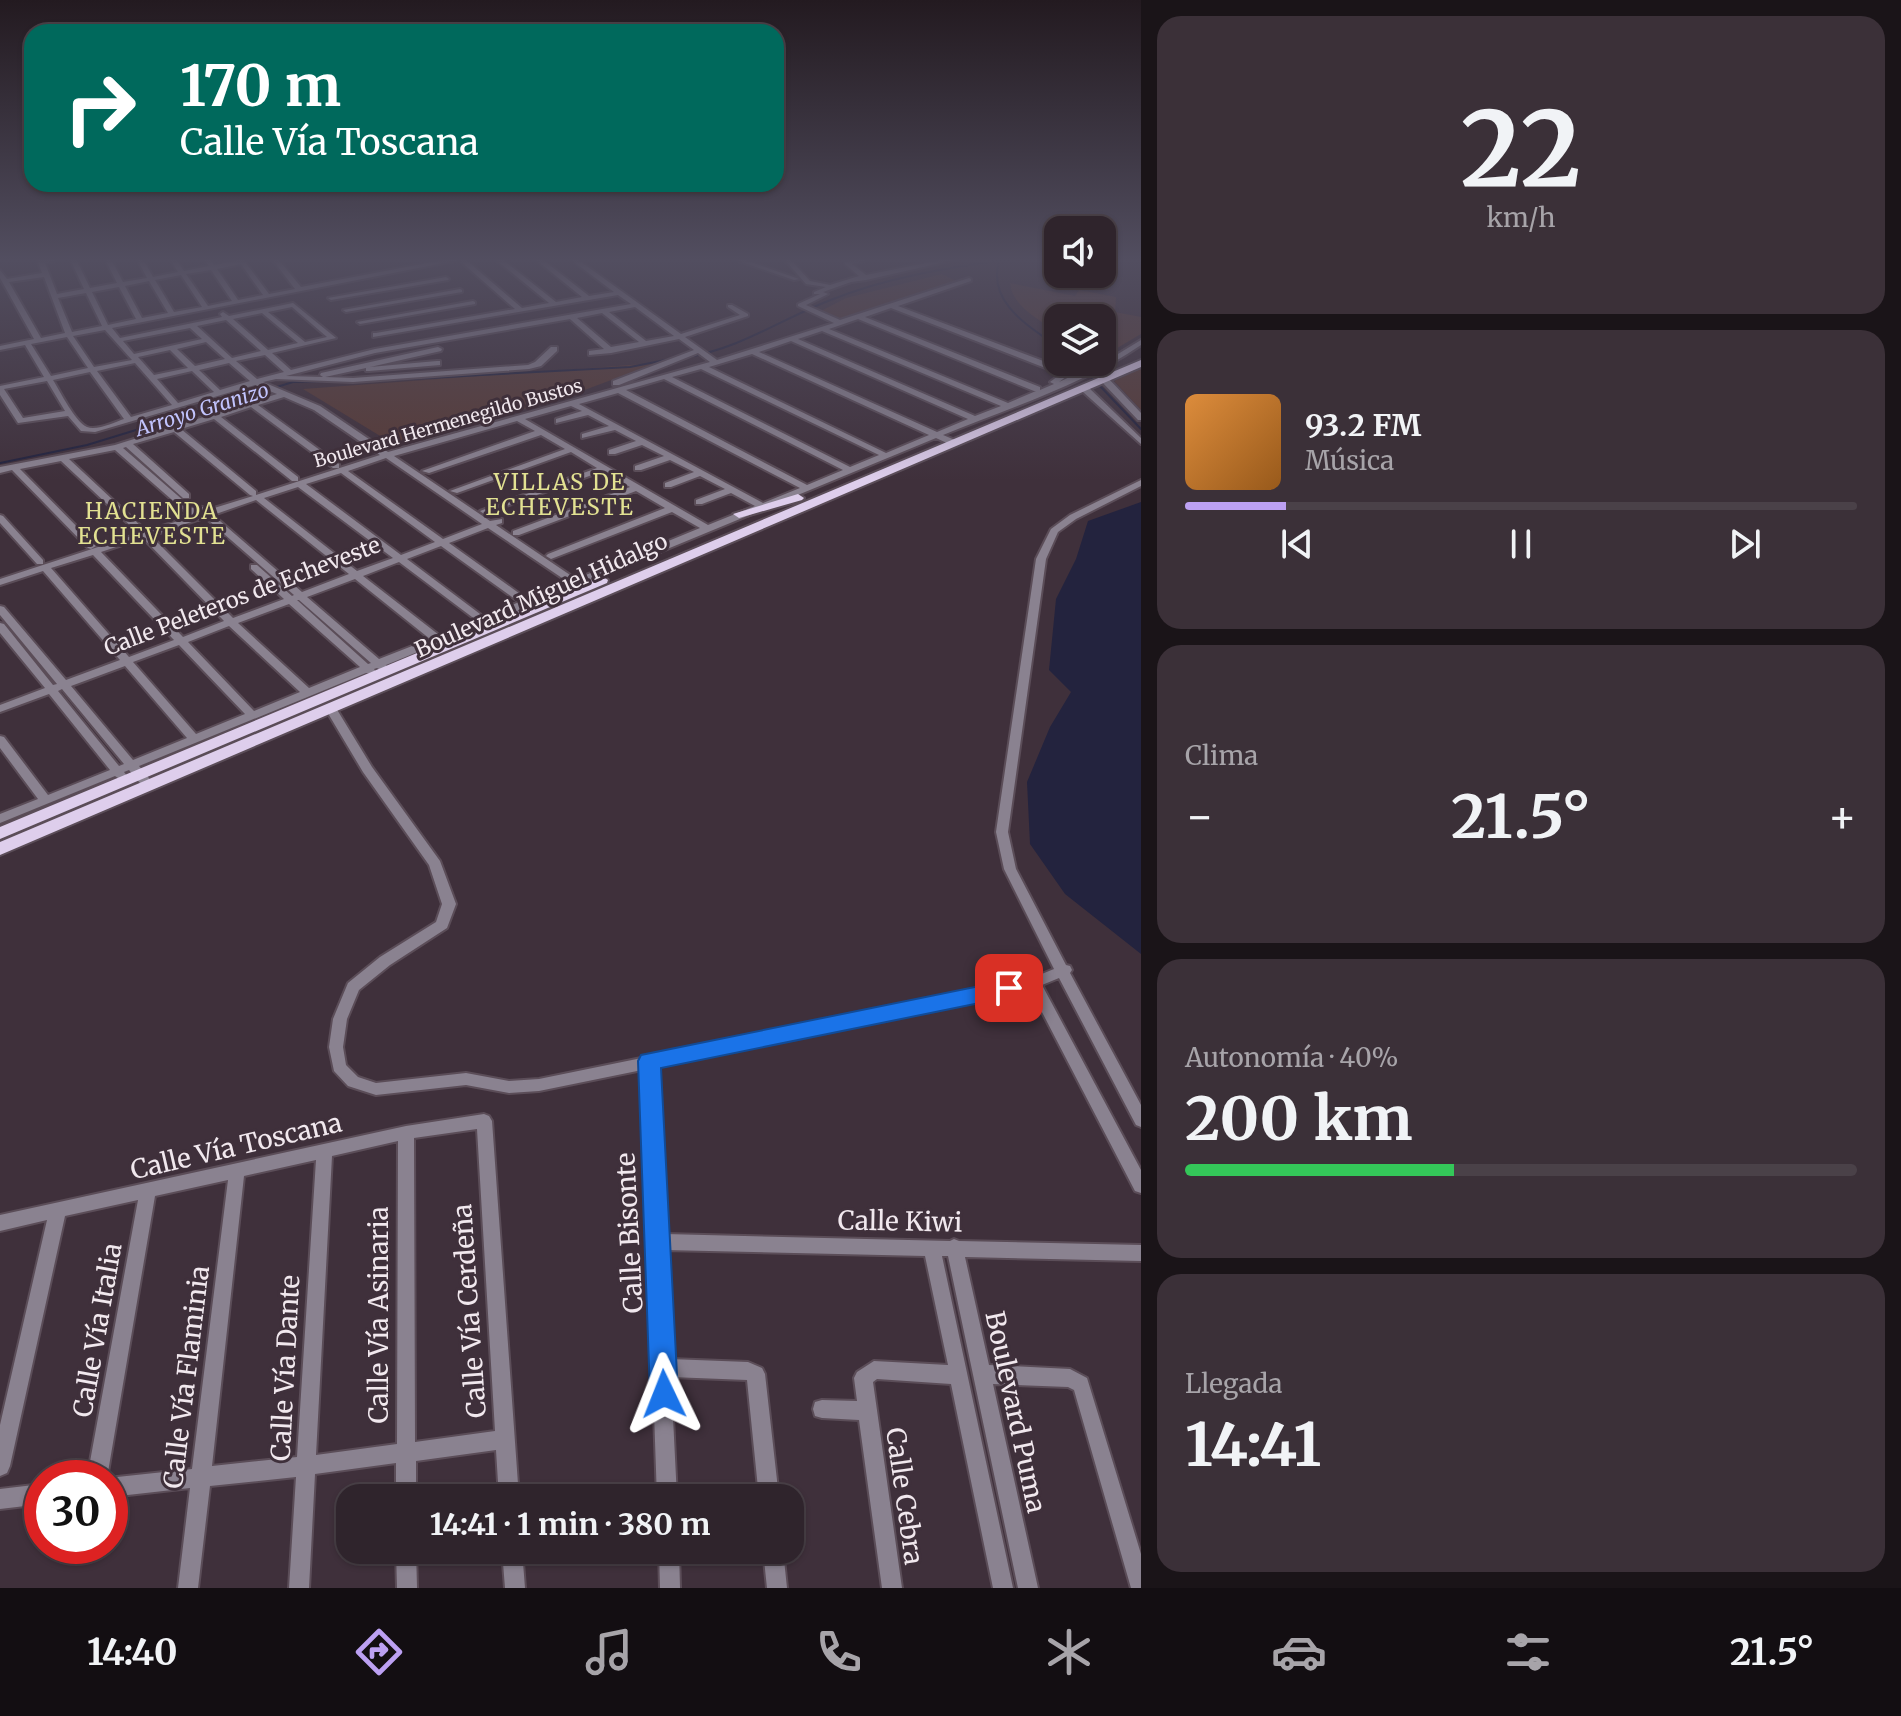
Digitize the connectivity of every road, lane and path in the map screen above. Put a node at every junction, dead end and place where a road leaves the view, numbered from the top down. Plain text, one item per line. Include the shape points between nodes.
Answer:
1 (35, 333) edge
2 (69, 333) edge
3 (86, 333) edge
4 (112, 333) edge
5 (152, 333) edge
6 (200, 333) edge
7 (245, 333) edge
8 (290, 333) edge
9 (327, 333) edge
10 (374, 333) edge
11 (386, 333) edge
12 (472, 333) edge
13 (591, 333) edge
14 (632, 333) edge
15 (674, 333) edge
16 (691, 333) edge
17 (810, 333) edge
18 (833, 333) edge
19 (897, 333) edge
20 (962, 333) edge
21 (376, 335) junction
22 (70, 336) junction
23 (679, 337) junction
24 (792, 339) junction
25 (119, 340) junction
26 (207, 340) junction
27 (39, 341) junction
28 (1141, 342) edge
29 (27, 343) junction
30 (646, 344) junction
31 (689, 344) junction
32 (304, 345) junction
33 (0, 347) edge
34 (172, 348) junction
35 (389, 348) junction
36 (554, 349) dead end
37 (610, 350) junction
38 (750, 353) junction
39 (1141, 353) edge
40 (269, 354) junction
41 (592, 354) junction
42 (686, 355) junction
43 (706, 356) junction
44 (134, 358) junction
45 (230, 361) junction
46 (584, 363) dead end
47 (599, 363) dead end
48 (1141, 363) edge
49 (366, 367) junction
50 (703, 367) junction
51 (194, 369) junction
52 (94, 370) junction
53 (290, 373) junction
54 (274, 377) junction
55 (665, 377) junction
56 (151, 378) junction
57 (48, 379) junction
58 (1095, 381) junction
59 (258, 384) junction
60 (0, 388) edge
61 (619, 390) junction
62 (219, 393) junction
63 (1039, 393) junction
64 (285, 394) junction
65 (572, 403) junction
66 (1011, 403) junction
67 (251, 404) junction
68 (177, 406) junction
69 (588, 412) junction
70 (70, 413) junction
71 (214, 415) junction
72 (518, 418) junction
73 (972, 418) junction
74 (1141, 418) edge
75 (130, 421) junction
76 (559, 421) dead end
77 (615, 427) junction
78 (174, 428) junction
79 (541, 432) junction
80 (585, 436) dead end
81 (940, 439) junction
82 (642, 442) junction
83 (1141, 442) edge
84 (128, 444) junction
85 (117, 447) junction
86 (570, 450) junction
87 (388, 451) junction
88 (612, 452) dead end
89 (883, 454) junction
90 (669, 457) junction
91 (63, 458) junction
92 (14, 467) junction
93 (339, 468) junction
94 (638, 468) dead end
95 (601, 469) junction
96 (847, 469) junction
97 (0, 470) edge
98 (426, 471) junction
99 (700, 473) junction
100 (298, 482) junction
101 (1141, 483) edge
102 (668, 485) dead end
103 (635, 488) junction
104 (731, 490) junction
105 (454, 491) junction
106 (802, 493) junction
107 (256, 495) junction
108 (699, 502) dead end
109 (760, 505) junction
110 (671, 509) junction
111 (484, 511) junction
112 (200, 514) junction
113 (739, 514) junction
114 (0, 518) edge
115 (495, 523) junction
116 (706, 528) junction
117 (142, 532) junction
118 (516, 533) junction
119 (443, 542) junction
120 (93, 548) junction
121 (551, 556) junction
122 (400, 558) junction
123 (42, 565) junction
124 (355, 574) junction
125 (0, 575) edge
126 (0, 582) edge
127 (588, 586) junction
128 (296, 597) junction
129 (525, 602) junction
130 (0, 609) edge
131 (482, 620) junction
132 (231, 622) junction
133 (0, 626) edge
134 (437, 639) junction
135 (180, 641) junction
136 (126, 662) junction
137 (378, 671) junction
138 (56, 688) junction
139 (308, 693) junction
140 (0, 709) edge
141 (332, 710) junction
142 (251, 714) junction
143 (193, 738) junction
144 (0, 740) edge
145 (133, 778) junction
146 (45, 800) junction
147 (0, 819) edge
148 (0, 833) edge
149 (0, 849) edge
150 (1065, 970) junction
151 (1034, 983) junction
152 (649, 1061) junction
153 (1141, 1120) edge
154 (484, 1121) joint
155 (406, 1133) junction
156 (324, 1151) junction
157 (237, 1171) junction
158 (1141, 1186) edge
159 (148, 1192) junction
160 (58, 1210) junction
161 (0, 1223) edge
162 (658, 1242) junction
163 (932, 1247) junction
164 (954, 1247) junction
165 (1141, 1253) edge
166 (664, 1368) junction
167 (981, 1374) junction
168 (960, 1375) junction
169 (822, 1409) dead end
170 (866, 1411) junction
171 (505, 1439) junction
172 (406, 1452) junction
173 (100, 1460) edge
174 (0, 1466) edge
175 (306, 1466) junction
176 (200, 1477) junction
177 (406, 1484) edge
178 (508, 1484) edge
179 (667, 1484) edge
180 (768, 1484) edge
181 (128, 1485) edge
182 (24, 1496) edge
183 (0, 1499) edge
184 (406, 1564) edge
185 (513, 1564) edge
186 (669, 1564) edge
187 (774, 1564) edge
188 (188, 1588) edge
189 (299, 1588) edge
190 (407, 1588) edge
191 (515, 1588) edge
192 (670, 1588) edge
193 (777, 1588) edge
194 (892, 1588) edge
195 (1003, 1588) edge
196 (1028, 1588) edge
197 (1141, 1588) edge

1 - 27 street
2 - 22 street
3 - 22 street
4 - 25 street
5 - 25 street
6 - 26 street
7 - 40 street
8 - 32 street
9 - 32 street via 332,338
10 - 21 street
11 - 21 street
12 - 35 street
13 - 37 street
14 - 30 street
15 - 23 street
16 - 23 street
17 - 24 street, Boulevard Hermenegildo Bustos
18 - 66 street
19 - 63 street
20 - 63 street via 1062,373
21 - 35 street
22 - 27 street
22 - 52 street
23 - 30 street
23 - 31 street
24 - 38 street, Boulevard Hermenegildo Bustos
24 - 73 street
25 - 44 street
26 - 34 street
26 - 45 street
27 - 29 street
28 - 58 street
29 - 33 street
29 - 57 street
30 - 37 street
31 - 42 street
31 - 43 street
32 - 40 street
34 - 44 street
34 - 51 street
35 - 53 street
36 - 54 street via 529,367 353,380
37 - 41 street
38 - 43 street, Boulevard Hermenegildo Bustos
38 - 81 street
39 - 58 main road
40 - 45 street
40 - 53 street
41 - 46 street
41 - 47 street
42 - 43 street, Boulevard Hermenegildo Bustos
42 - 87 street, Boulevard Hermenegildo Bustos via 581,395
43 - 50 street, Boulevard Hermenegildo Bustos
44 - 52 street
44 - 56 street
45 - 51 street
45 - 59 street
48 - 58 main road
49 - 49 street via 439,366 435,350
49 - 54 street
50 - 55 street, Boulevard Hermenegildo Bustos
50 - 89 street
51 - 56 street
51 - 62 street
52 - 57 street
52 - 75 street
53 - 54 street
54 - 59 street
55 - 61 street, Boulevard Hermenegildo Bustos
55 - 96 street
56 - 68 street
57 - 60 street
57 - 70 street
58 - 63 main road, Boulevard Miguel Hidalgo
58 - 74 street
58 - 81 main road, Boulevard Miguel Hidalgo
58 - 83 street
59 - 62 street
59 - 64 street
60 - 70 street via 21,421
61 - 65 street, Boulevard Hermenegildo Bustos
61 - 106 street
62 - 68 street
63 - 66 street, Boulevard Miguel Hidalgo
63 - 81 main road, Boulevard Miguel Hidalgo
64 - 67 street
64 - 87 street
65 - 69 street
65 - 72 street, Boulevard Hermenegildo Bustos
66 - 73 street, Boulevard Miguel Hidalgo
67 - 71 street
67 - 93 street
68 - 75 street
69 - 76 street
69 - 77 street
70 - 75 street via 89,430
71 - 78 street
71 - 100 street
72 - 79 street
72 - 87 street, Boulevard Hermenegildo Bustos
73 - 81 street, Boulevard Miguel Hidalgo
77 - 80 street
77 - 82 street
78 - 84 street
78 - 107 street
79 - 86 street
79 - 98 street
81 - 89 street, Boulevard Miguel Hidalgo
81 - 106 main road, Boulevard Miguel Hidalgo
81 - 127 main road, Boulevard Miguel Hidalgo
82 - 88 street
82 - 90 street
84 - 85 street
84 - 112 street
85 - 91 street
85 - 112 street
86 - 95 street
86 - 105 street
87 - 93 street, Boulevard Hermenegildo Bustos
87 - 98 street
87 - 115 street
89 - 96 street, Boulevard Miguel Hidalgo
90 - 94 street
90 - 99 street
91 - 92 street
91 - 117 street
92 - 97 street
92 - 120 street
93 - 100 street, Boulevard Hermenegildo Bustos
93 - 119 street
95 - 103 street
95 - 111 street
96 - 106 street, Boulevard Miguel Hidalgo
98 - 105 street
99 - 102 street
99 - 104 street
100 - 107 street, Boulevard Hermenegildo Bustos
100 - 122 street
101 - 150 street via 1054,531 1041,559 1002,832 1010,869
103 - 110 street
103 - 118 street
104 - 108 street
104 - 109 street
105 - 111 street
106 - 109 street, Boulevard Miguel Hidalgo
106 - 113 main road
106 - 127 main road, Boulevard Miguel Hidalgo
107 - 112 street, Boulevard Hermenegildo Bustos
107 - 124 street
109 - 113 street, Boulevard Miguel Hidalgo
110 - 116 street
110 - 121 street
111 - 115 street
112 - 117 street, Boulevard Hermenegildo Bustos
112 - 128 street
113 - 116 street, Boulevard Miguel Hidalgo
114 - 123 street
115 - 118 street
115 - 119 street, Calle Peleteros de Echeveste
115 - 127 street
116 - 127 street, Boulevard Miguel Hidalgo
117 - 120 street, Boulevard Hermenegildo Bustos
117 - 132 street
118 - 121 street
119 - 122 street, Calle Peleteros de Echeveste
119 - 129 street
120 - 123 street, Boulevard Hermenegildo Bustos
120 - 135 street
121 - 127 street
122 - 124 street, Calle Peleteros de Echeveste
122 - 131 street
123 - 125 street, Boulevard Hermenegildo Bustos
123 - 126 street, Boulevard Hermenegildo Bustos
123 - 136 street
124 - 128 street, Calle Peleteros de Echeveste
124 - 134 street
127 - 129 street, Boulevard Miguel Hidalgo
127 - 137 main road, Boulevard Miguel Hidalgo
127 - 141 main road, Boulevard Miguel Hidalgo
128 - 132 street, Calle Peleteros de Echeveste
128 - 137 street
129 - 131 street, Boulevard Miguel Hidalgo
130 - 138 street
131 - 134 street, Boulevard Miguel Hidalgo
132 - 135 street, Calle Peleteros de Echeveste
132 - 139 street
133 - 138 street
134 - 137 street, Boulevard Miguel Hidalgo
135 - 136 street, Calle Peleteros de Echeveste
135 - 142 street
136 - 138 street, Calle Peleteros de Echeveste
136 - 143 street
137 - 139 street, Boulevard Miguel Hidalgo
137 - 145 main road, Boulevard Miguel Hidalgo
138 - 140 street, Calle Peleteros de Echeveste
138 - 145 street
139 - 142 street, Boulevard Miguel Hidalgo
141 - 145 main road, Boulevard Miguel Hidalgo
141 - 152 street via 435,864 449,904 442,925 353,987 340,1019 339,1067 353,1082 376,1089 466,1079 509,1087
142 - 143 street, Boulevard Miguel Hidalgo
143 - 145 street, Boulevard Miguel Hidalgo
144 - 146 street
145 - 146 street
145 - 148 main road, Boulevard Miguel Hidalgo
145 - 149 main road, Boulevard Miguel Hidalgo
146 - 147 street
150 - 151 street
150 - 153 street
151 - 152 street
151 - 158 street
152 - 162 street, Calle Bisonte
154 - 155 street, Calle Vía Toscana
154 - 171 street, Calle Vía Cerdeña
155 - 156 street, Calle Vía Toscana
155 - 172 street, Calle Vía Asinaria
156 - 157 street, Calle Vía Toscana
156 - 175 street, Calle Vía Dante
157 - 159 street, Calle Vía Toscana
157 - 176 street, Calle Vía Flaminia
159 - 160 street, Calle Vía Toscana
159 - 173 street, Calle Vía Italia
160 - 161 street, Calle Vía Toscana
160 - 174 street
162 - 163 street, Calle Kiwi
162 - 166 street, Calle Bisonte
163 - 164 street, Calle Kiwi
163 - 168 street, Boulevard Puma
164 - 165 street, Calle Kiwi
164 - 167 street, Boulevard Puma
166 - 179 street, Calle Bisonte
166 - 180 street via 748,1371 758,1379
167 - 196 street, Boulevard Puma
167 - 197 street via 1070,1378 1085,1390
168 - 170 street, Calle Cebra via 874,1370 865,1374 863,1384
168 - 195 street, Boulevard Puma
169 - 170 street, Calle Cebra
170 - 194 street, Calle Cebra
171 - 172 street
171 - 178 street, Calle Vía Cerdeña
172 - 175 street
172 - 177 street, Calle Vía Asinaria
175 - 176 street
175 - 189 street, Calle Vía Dante
176 - 181 street
176 - 188 street, Calle Vía Flaminia
182 - 183 street
184 - 190 street
185 - 191 street
186 - 192 street
187 - 193 street

